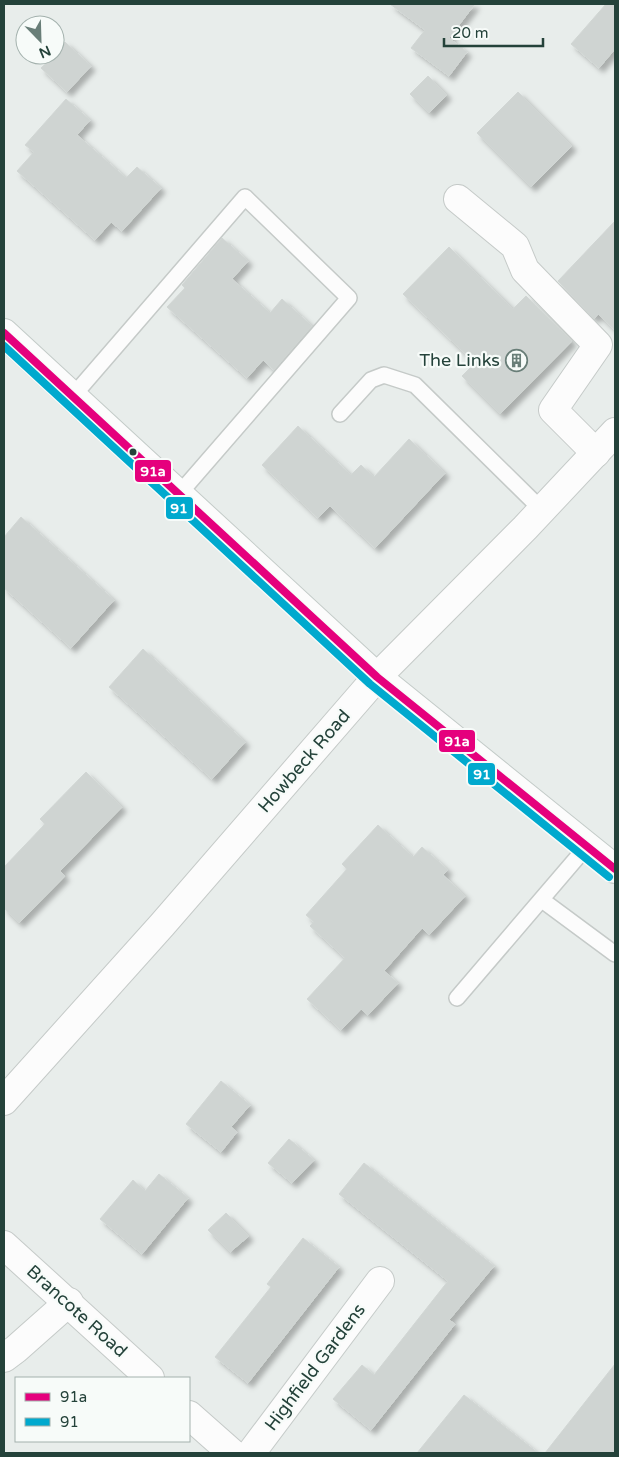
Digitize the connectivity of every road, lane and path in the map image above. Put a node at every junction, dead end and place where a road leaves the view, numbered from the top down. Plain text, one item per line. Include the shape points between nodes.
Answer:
1 (458, 199) dead end
2 (4, 333) edge
3 (73, 396) junction
4 (340, 414) dead end
5 (615, 432) edge
6 (596, 453) junction
7 (179, 494) junction
8 (542, 510) junction
9 (377, 677) junction
10 (586, 846) junction
11 (615, 869) edge
12 (542, 900) junction
13 (615, 954) edge
14 (457, 998) dead end
15 (4, 1102) edge
16 (4, 1245) edge
17 (380, 1282) dead end
18 (68, 1302) junction
19 (4, 1358) edge
20 (149, 1377) edge
21 (190, 1416) edge
22 (220, 1450) edge
23 (250, 1453) edge

1 - 6 street via 515,246 525,270 598,345 553,410
2 - 3 street
3 - 7 street
3 - 7 lane via 245,197 349,298
4 - 8 lane via 371,380 384,375 415,385
5 - 6 street, Howbeck Road
6 - 8 street, Howbeck Road
7 - 9 street
8 - 9 street, Howbeck Road
9 - 10 street
9 - 15 street, Howbeck Road
10 - 11 street
10 - 12 lane
12 - 13 lane
12 - 14 lane
16 - 18 street, Brancote Road
17 - 23 street, Highfield Gardens
18 - 19 street
18 - 20 street, Brancote Road
21 - 22 street

